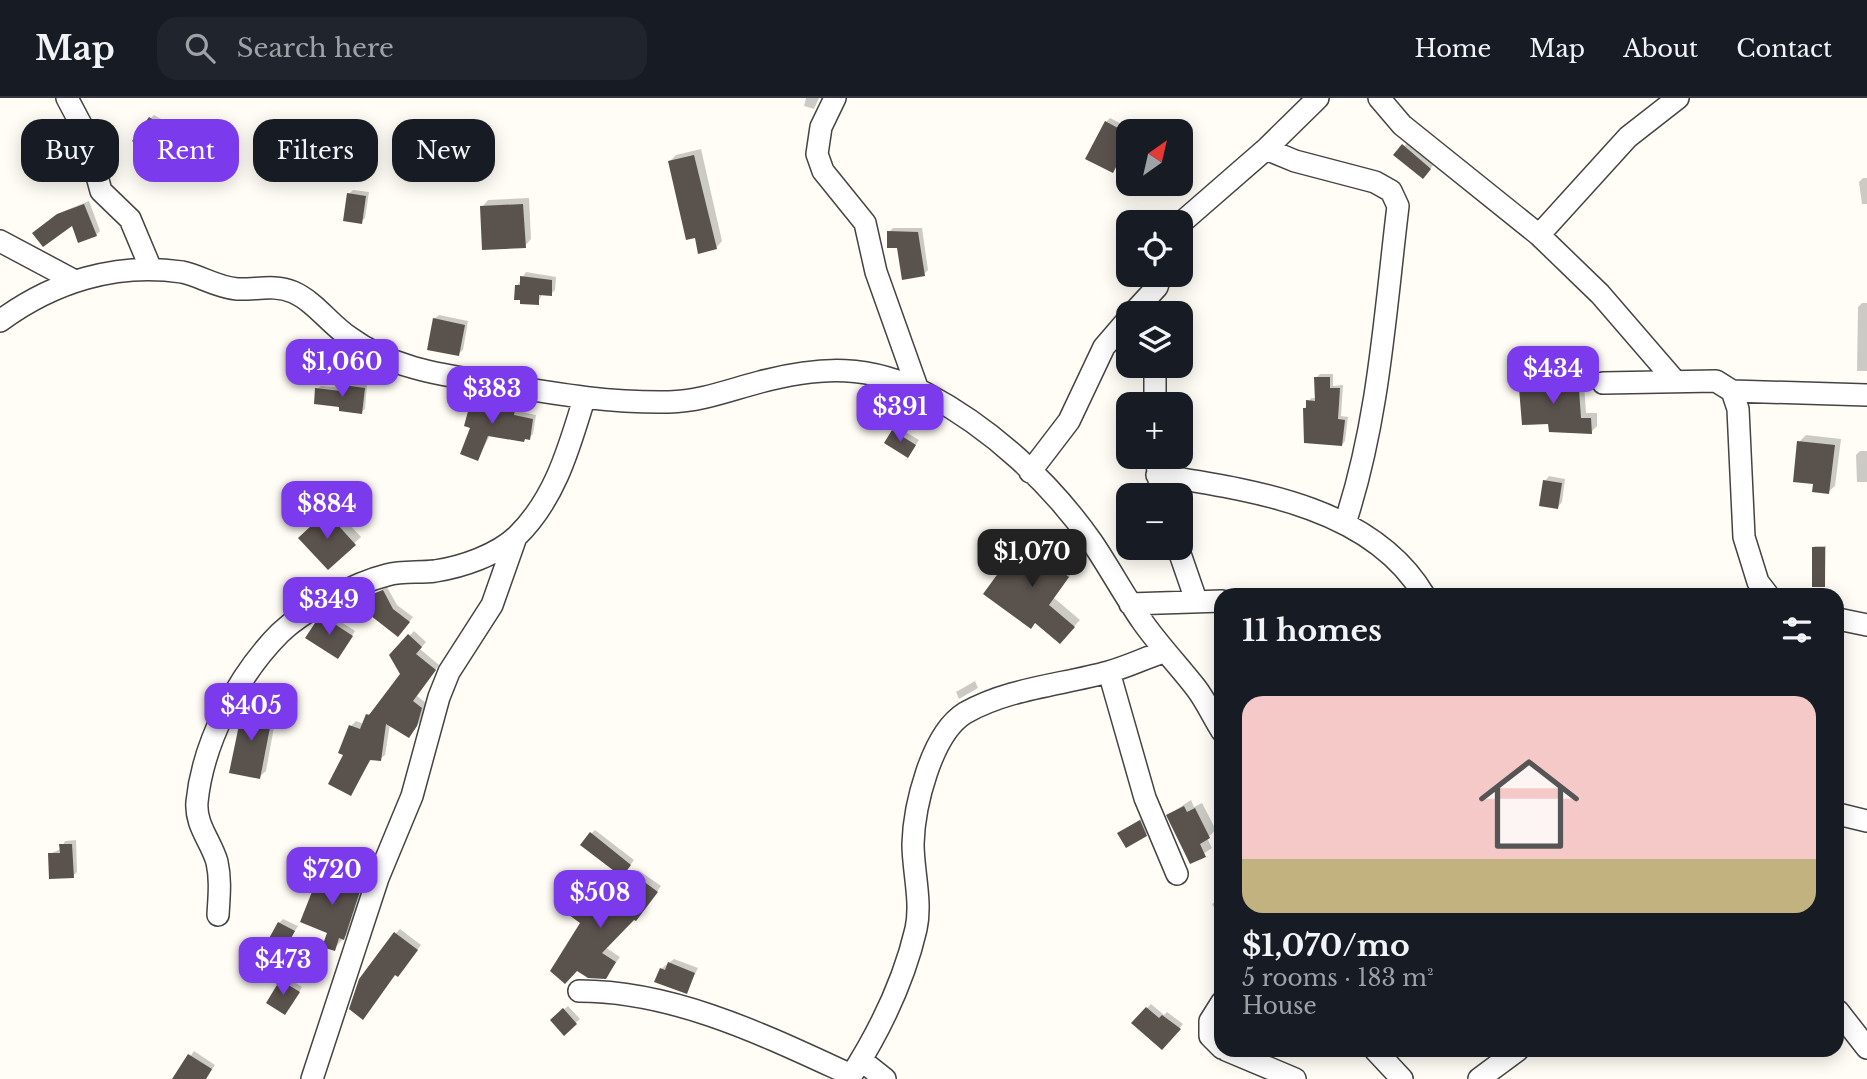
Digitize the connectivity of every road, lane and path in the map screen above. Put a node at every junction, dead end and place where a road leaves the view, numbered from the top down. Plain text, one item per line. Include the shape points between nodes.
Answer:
1 (68, 98) edge
2 (835, 98) edge
3 (1318, 98) edge
4 (1379, 98) edge
5 (1678, 98) edge
6 (1266, 149) junction
7 (1193, 213) edge
8 (1539, 235) junction
9 (0, 241) edge
10 (150, 269) junction
11 (75, 281) junction
12 (1154, 287) edge
13 (1143, 301) edge
14 (0, 321) edge
15 (1116, 333) edge
16 (1676, 382) junction
17 (1603, 383) dead end
18 (918, 390) junction
19 (1732, 391) junction
20 (1867, 395) edge
21 (584, 399) junction
22 (1030, 472) junction
23 (1158, 476) edge
24 (1345, 523) junction
25 (516, 537) junction
26 (1182, 560) edge
27 (1420, 588) edge
28 (1763, 588) edge
29 (1196, 600) junction
30 (1214, 601) edge
31 (1130, 604) junction
32 (1844, 619) edge
33 (1867, 625) edge
34 (1163, 652) junction
35 (1109, 672) junction
36 (1214, 718) edge
37 (1844, 815) edge
38 (1867, 821) edge
39 (1177, 874) dead end
40 (218, 915) dead end
41 (579, 992) dead end
42 (1214, 1015) edge
43 (1844, 1019) edge
44 (1214, 1040) edge
45 (1867, 1048) edge
46 (1243, 1057) edge
47 (1382, 1057) edge
48 (1509, 1057) edge
49 (854, 1071) edge
50 (312, 1079) edge
51 (885, 1079) edge
52 (1295, 1079) edge
53 (1402, 1079) edge
54 (1479, 1079) edge

1 - 10 street via 85,132 101,191 130,219
2 - 18 street via 821,127 817,154 823,171 865,223 876,272
3 - 6 street
4 - 8 street via 1402,125
5 - 8 street via 1628,137
6 - 7 street
6 - 24 street via 1375,182 1391,191 1398,206 1377,395 1362,472
8 - 16 street via 1600,293
9 - 11 street
10 - 11 street
10 - 21 street via 188,273 238,289 279,288 296,293 349,337 394,362 422,371
11 - 14 street
12 - 13 street
15 - 22 street via 1104,347 1069,421
16 - 17 street
16 - 19 street via 1716,381
18 - 21 street via 895,379 829,369 760,382 717,397 669,402
18 - 22 street via 962,414
19 - 20 street
19 - 28 street via 1738,409 1744,537
21 - 25 street via 548,496
22 - 31 street via 1091,541
23 - 24 street via 1275,498
24 - 27 street via 1389,554
25 - 40 street via 465,563 435,571 389,574 363,583 282,631 254,663 212,746 197,805 200,826 217,862
25 - 50 street via 492,605 439,696 412,796 378,878
26 - 29 street
29 - 30 street
29 - 31 street
31 - 34 street
32 - 33 street
34 - 35 street
34 - 36 street via 1197,689
35 - 39 street via 1145,798
35 - 49 street via 1025,690 976,709 964,714 943,739 926,774 918,810 913,843 917,925 906,967
37 - 38 street
41 - 49 street via 634,995 673,1004
42 - 44 street via 1210,1036
43 - 45 street
46 - 52 street
47 - 53 street
48 - 54 street
49 - 51 street

